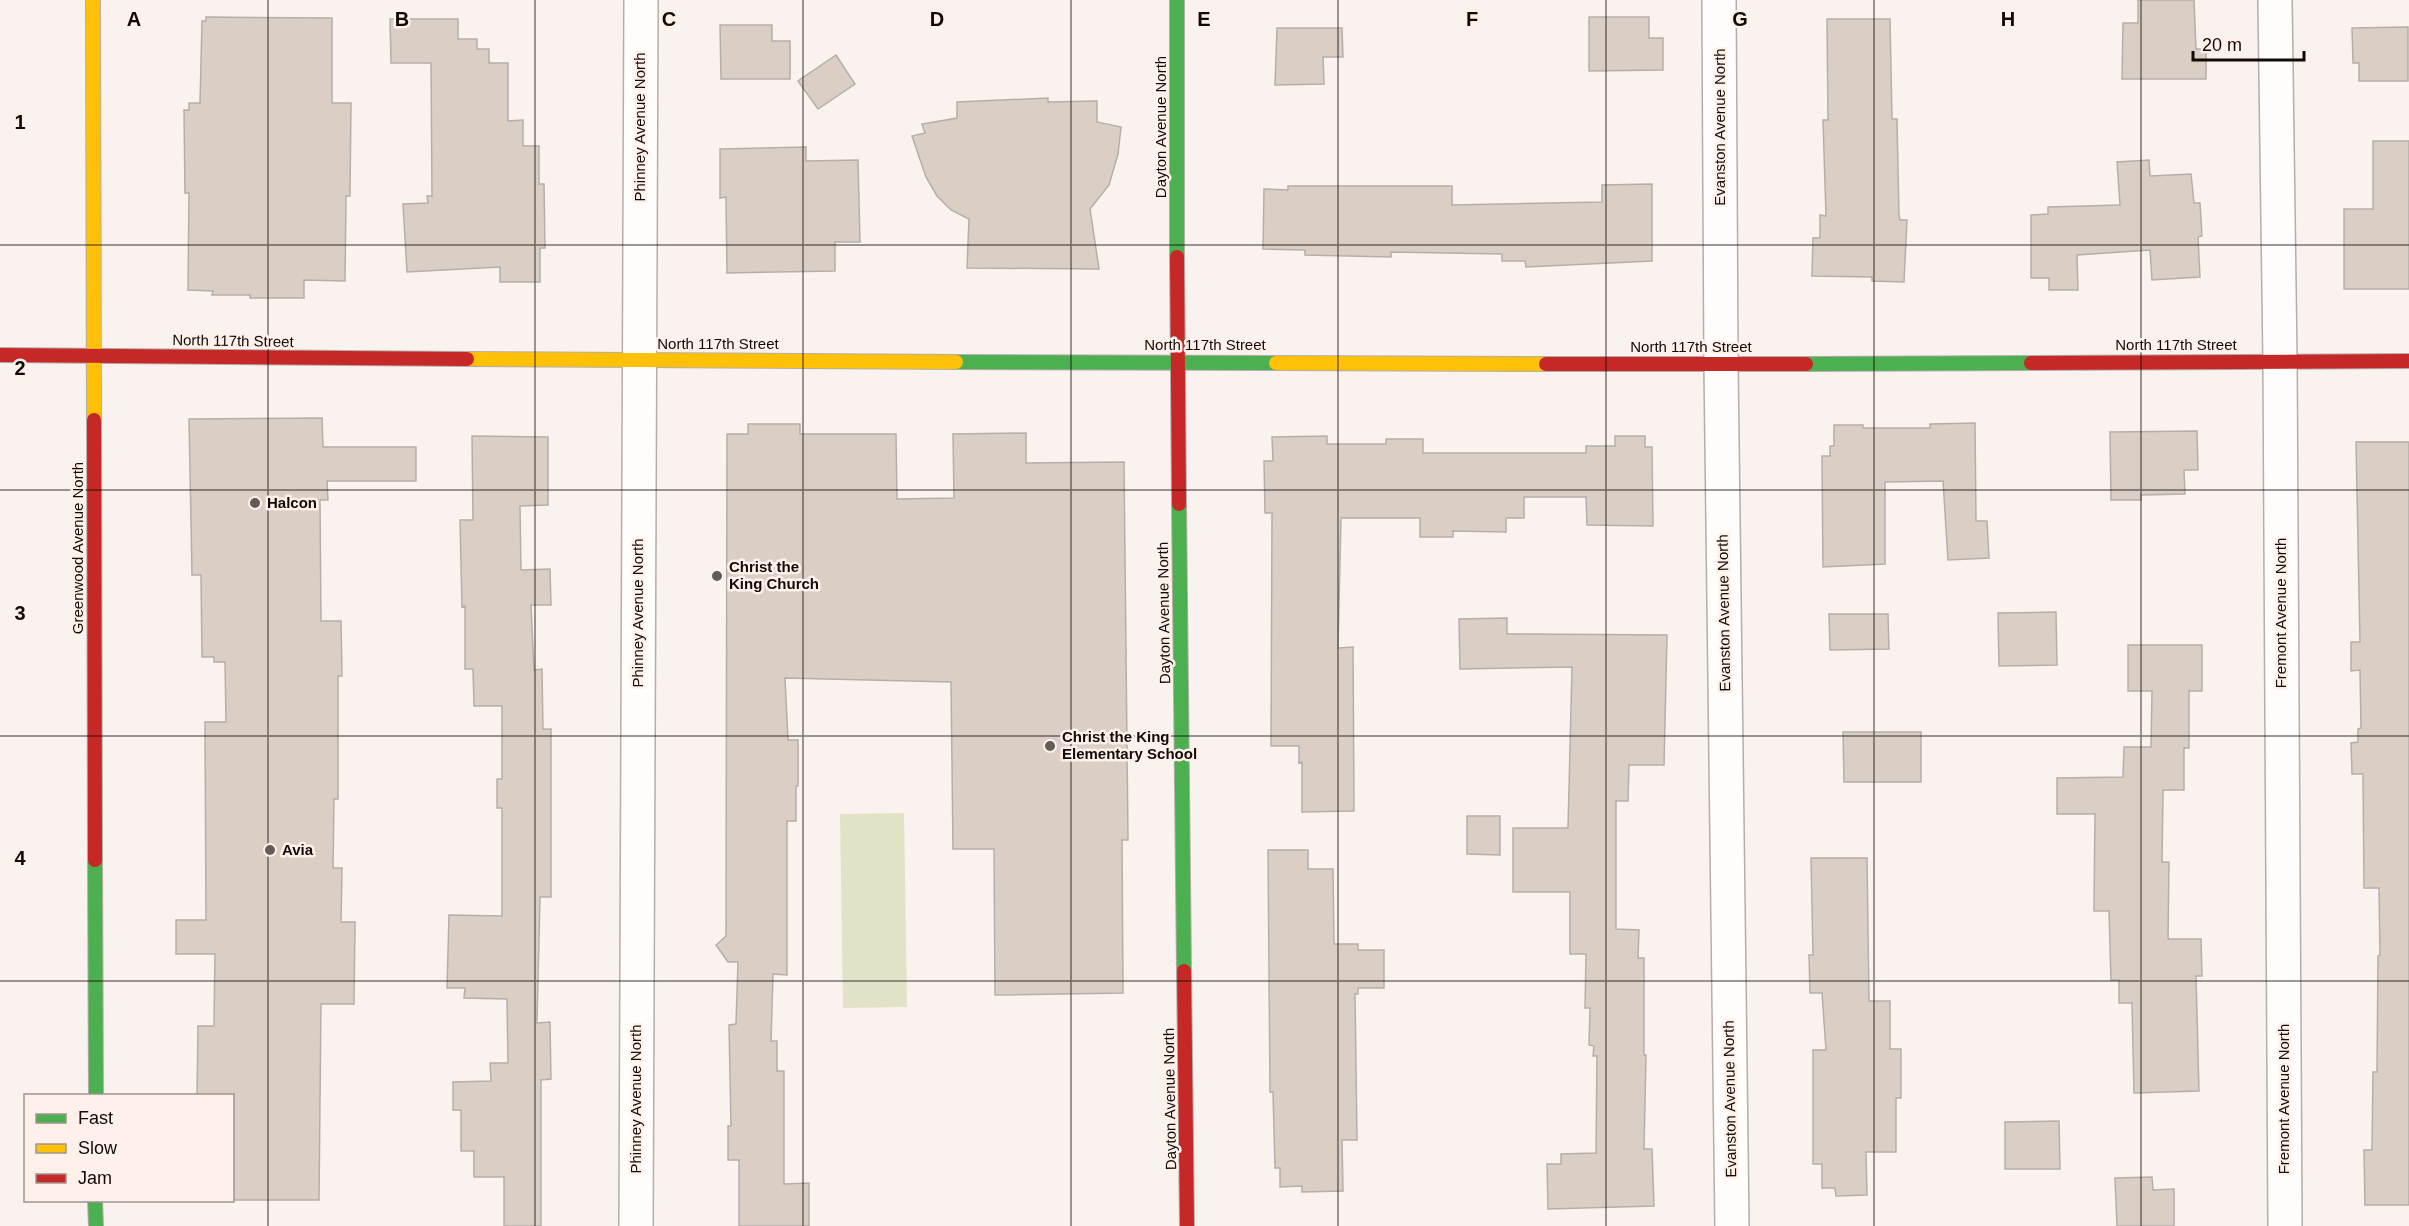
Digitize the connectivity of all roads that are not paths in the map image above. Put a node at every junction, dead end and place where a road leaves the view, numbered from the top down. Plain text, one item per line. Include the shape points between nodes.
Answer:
1 (93, 0) edge
2 (641, 0) edge
3 (1177, 0) edge
4 (1719, 0) edge
5 (2275, 0) edge
6 (0, 355) edge
7 (95, 356) junction
8 (639, 361) junction
9 (1177, 361) junction
10 (2280, 361) junction
11 (2409, 361) edge
12 (1721, 364) junction
13 (96, 1094) edge
14 (95, 1202) edge
15 (96, 1226) edge
16 (636, 1226) edge
17 (1187, 1226) edge
18 (1732, 1226) edge
19 (2285, 1226) edge

1 - 7 street, Greenwood Avenue North
2 - 8 street, Phinney Avenue North
3 - 9 street, Dayton Avenue North
4 - 12 street, Evanston Avenue North
5 - 10 street, Fremont Avenue North
6 - 7 street, North 117th Street
7 - 8 street, North 117th Street
7 - 13 street, Greenwood Avenue North
8 - 9 street, North 117th Street
8 - 16 street, Phinney Avenue North
9 - 12 street, North 117th Street
9 - 17 street, Dayton Avenue North
10 - 11 street, North 117th Street
10 - 12 street, North 117th Street
10 - 19 street, Fremont Avenue North
12 - 18 street, Evanston Avenue North
14 - 15 street

